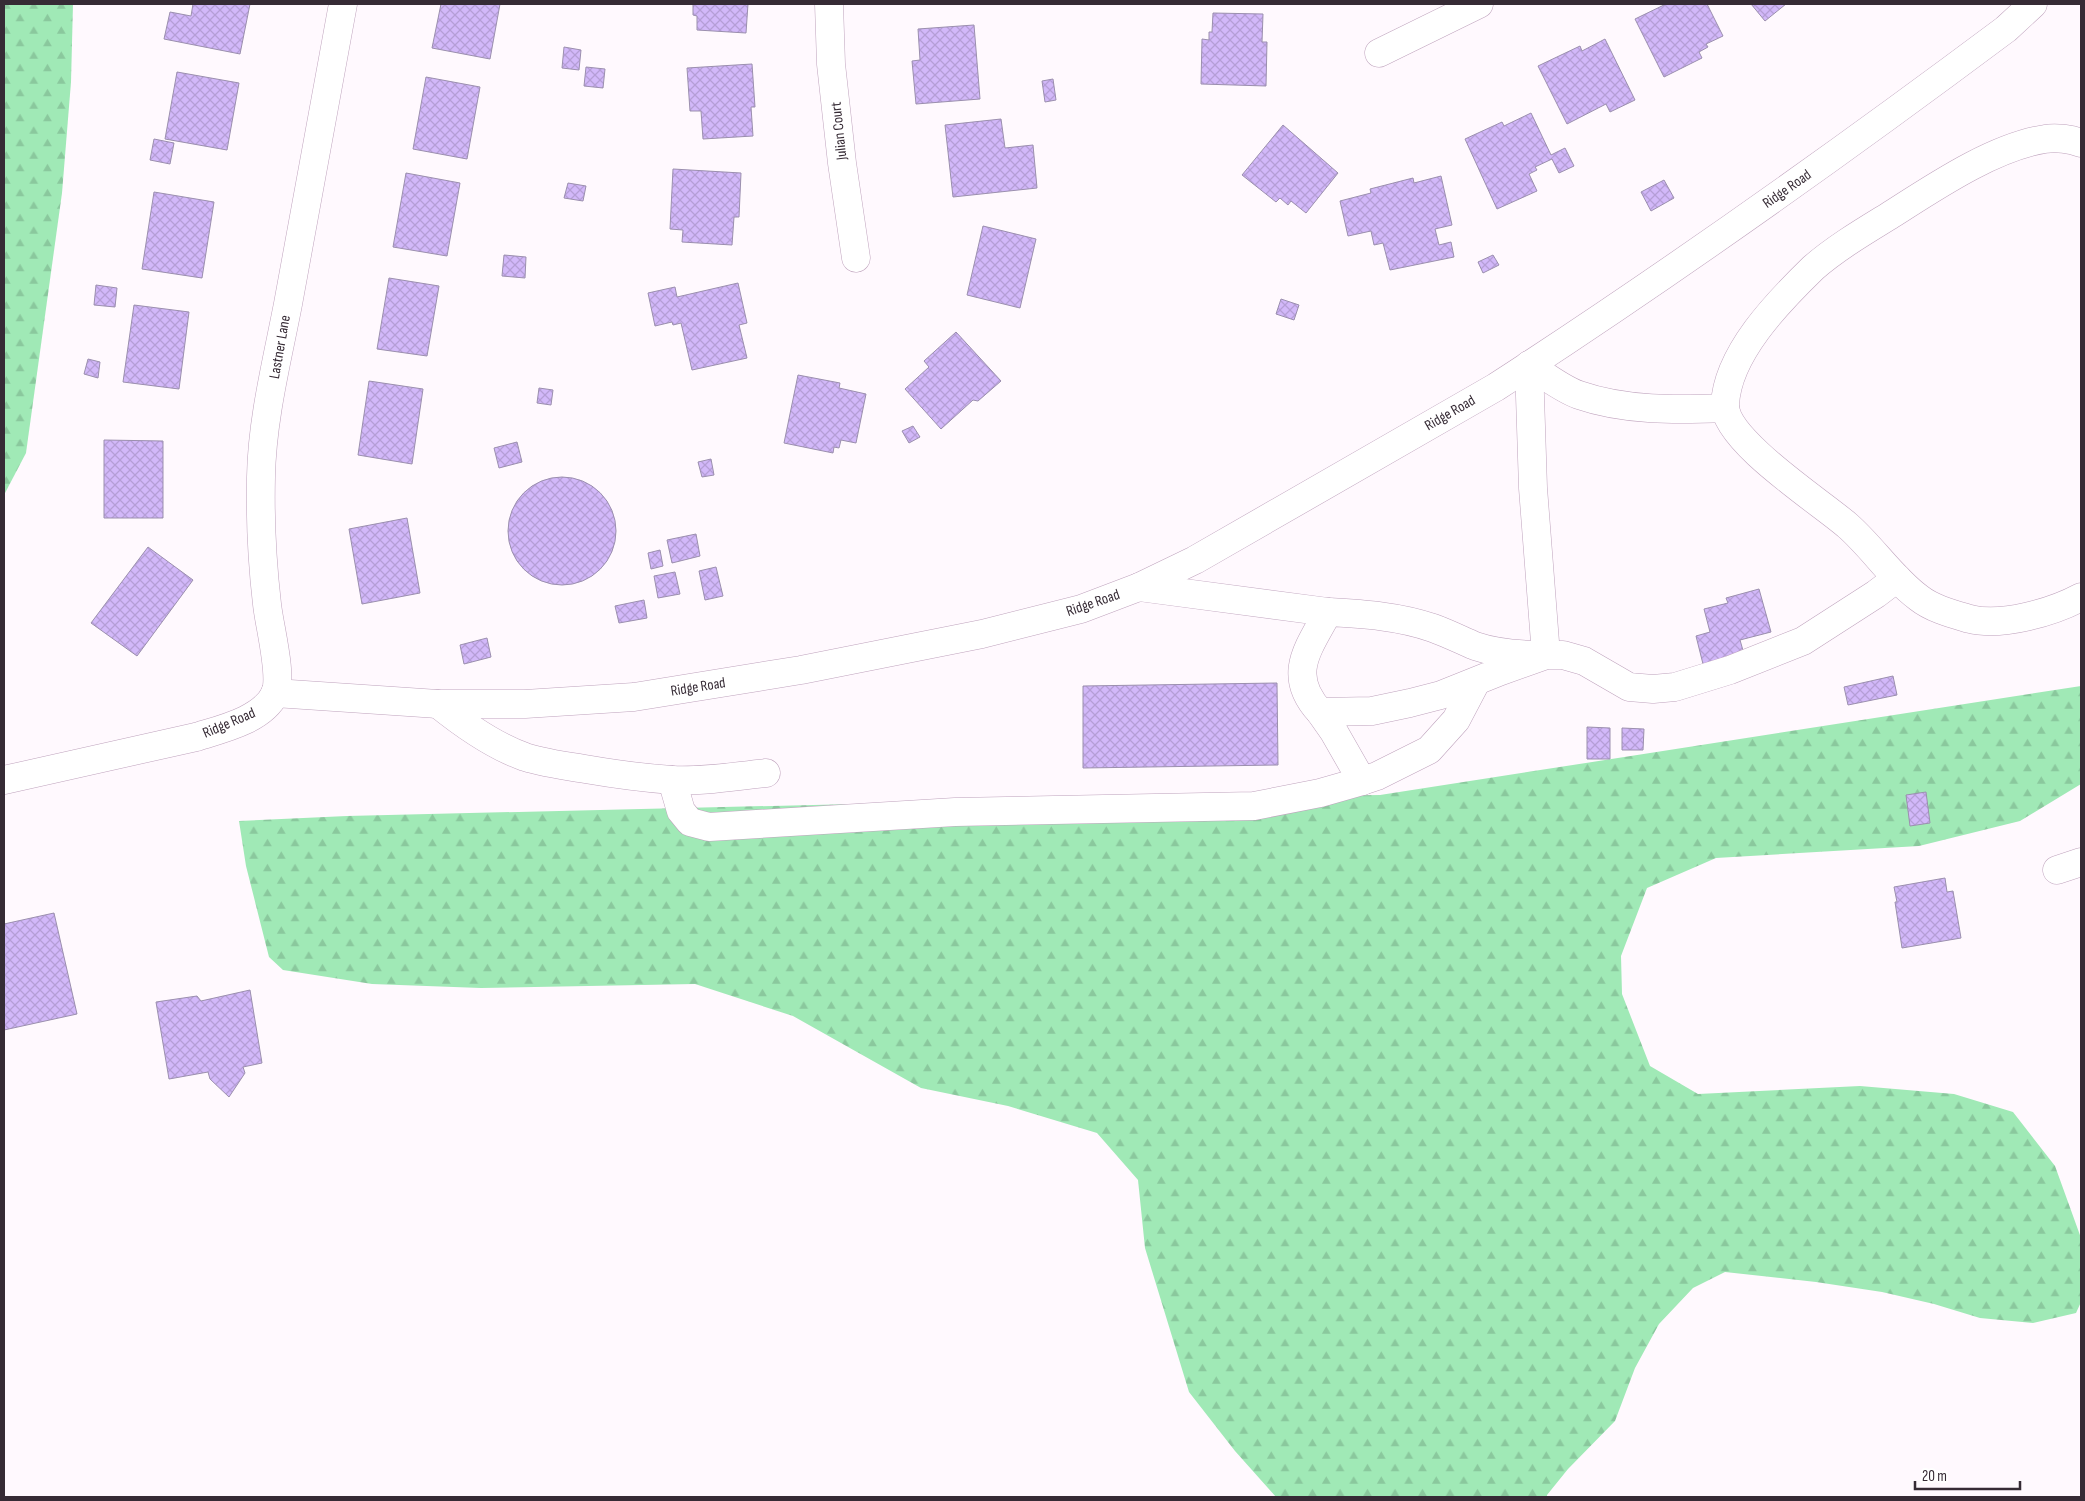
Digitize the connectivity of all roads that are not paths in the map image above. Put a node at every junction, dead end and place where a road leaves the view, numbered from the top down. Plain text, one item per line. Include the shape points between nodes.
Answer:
1 (343, 4) edge
2 (829, 4) edge
3 (1479, 4) edge
4 (2033, 4) edge
5 (1379, 53) dead end
6 (2081, 144) edge
7 (856, 258) dead end
8 (1528, 365) junction
9 (1725, 408) junction
10 (1897, 578) junction
11 (1139, 587) junction
12 (2081, 597) edge
13 (1328, 612) junction
14 (1546, 655) junction
15 (1476, 682) junction
16 (275, 693) junction
17 (438, 704) junction
18 (1320, 712) junction
19 (766, 773) dead end
20 (4, 780) edge
21 (672, 780) junction
22 (1362, 781) junction

1 - 16 street, Lastner Lane via 278,356 262,461 260,518 277,675
2 - 7 street, Julian Court via 831,64
3 - 5 street
4 - 8 street, Ridge Road via 2006,29 1818,167 1633,297
6 - 9 street via 2073,140 2048,138 2021,144 1964,171 1851,239 1815,267 1759,328 1737,361 1727,384
8 - 9 street via 1577,394 1612,404
8 - 11 street, Ridge Road via 1212,550
8 - 14 street via 1533,488
9 - 10 street via 1736,430 1770,465 1846,524
10 - 12 street via 1919,598 1940,610 1973,620 2004,621 2036,614
10 - 14 street via 1803,641 1730,670 1675,686 1653,689 1629,687 1584,661 1563,655
11 - 13 street
11 - 17 street, Ridge Road via 1081,609 982,634 801,670 634,697
13 - 14 street via 1392,618 1432,628 1494,651
13 - 18 street via 1309,644 1303,662 1303,684 1310,702
14 - 15 street
15 - 18 street via 1441,695 1372,711
15 - 22 street via 1456,720 1429,750
16 - 17 street, Ridge Road
16 - 20 street, Ridge Road via 263,708 219,730
17 - 21 street via 459,721 526,757
18 - 22 street
19 - 21 street via 708,780
21 - 22 street via 681,811 690,822 709,827 955,812 1254,806 1320,794

